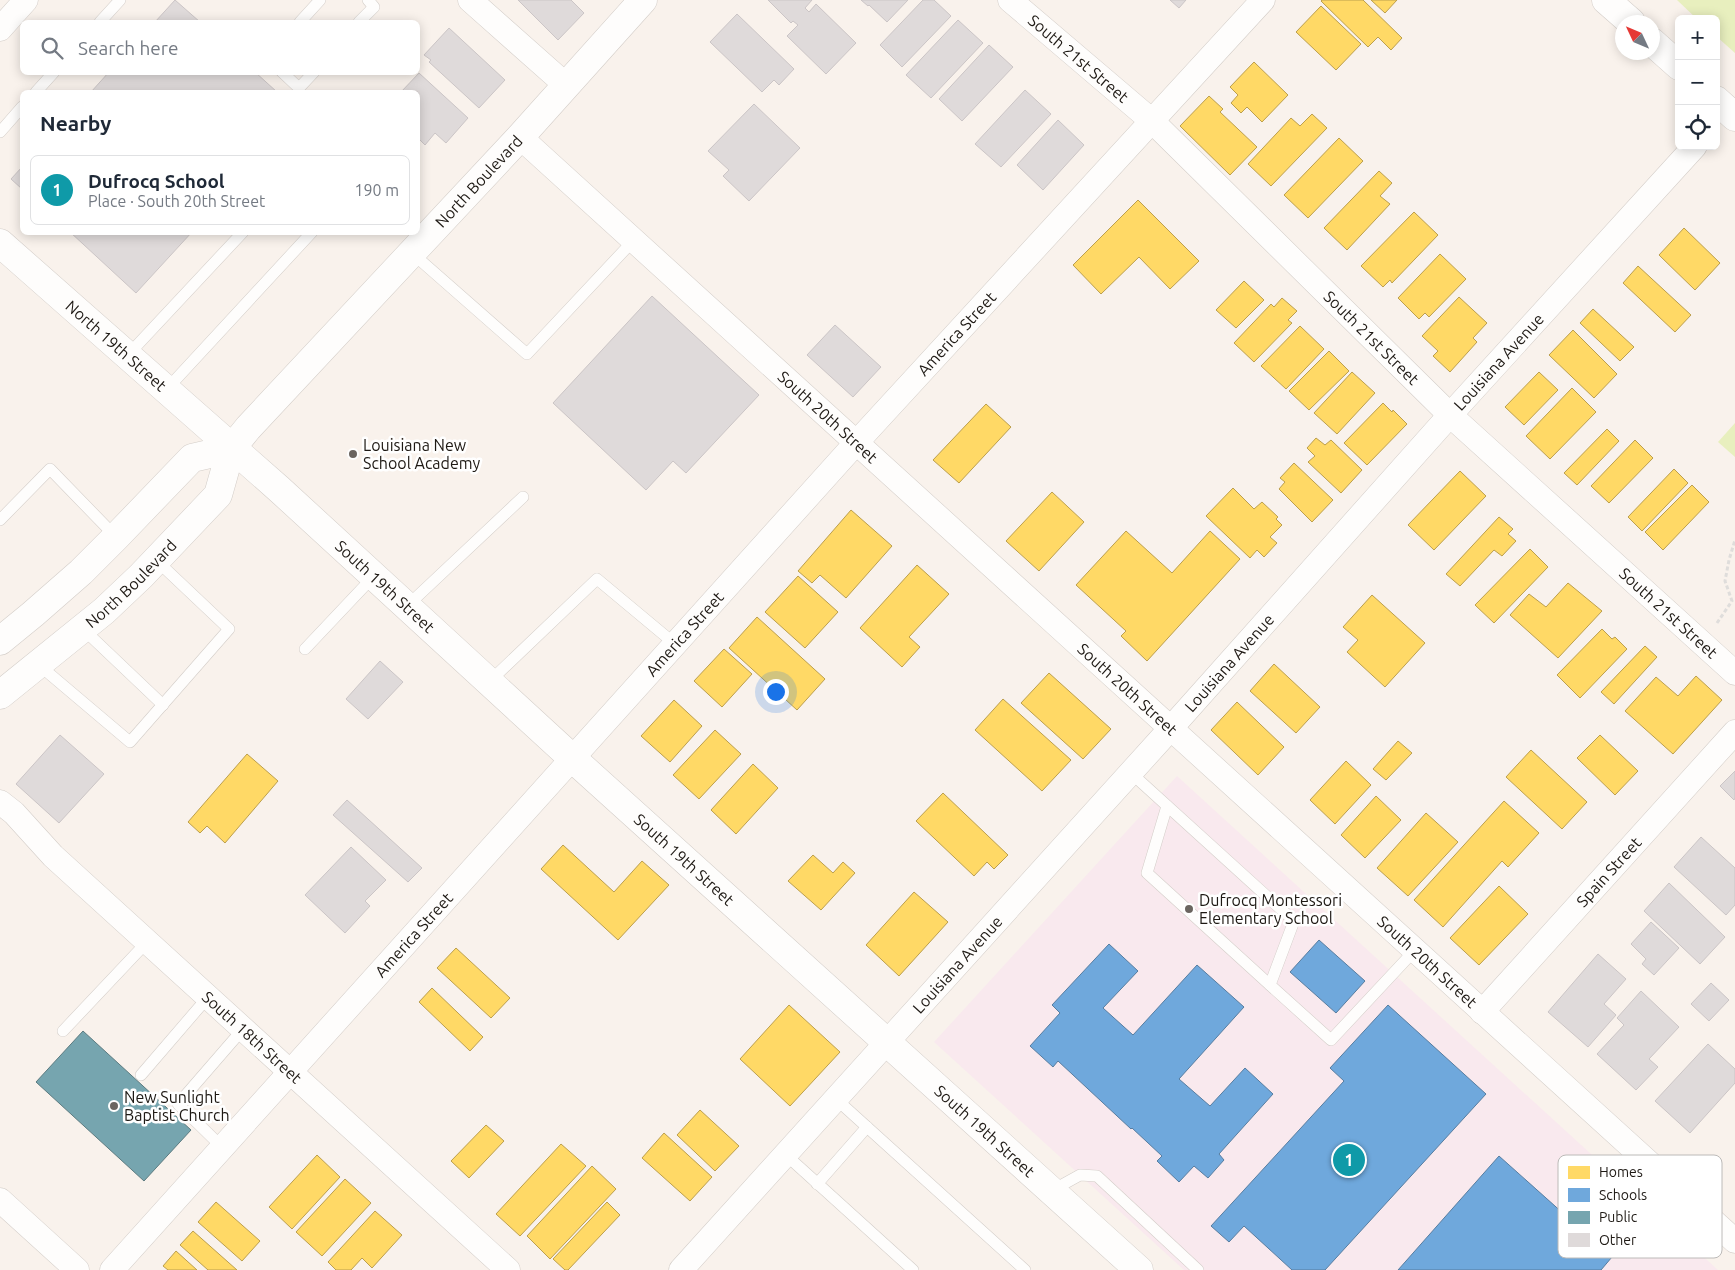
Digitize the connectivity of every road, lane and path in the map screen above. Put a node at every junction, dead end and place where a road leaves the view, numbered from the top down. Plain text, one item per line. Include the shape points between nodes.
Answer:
1 (26, 0) edge
2 (120, 0) edge
3 (320, 0) edge
4 (368, 0) edge
5 (470, 0) edge
6 (643, 0) edge
7 (1010, 0) edge
8 (1263, 0) edge
9 (1606, 0) edge
10 (1623, 15) edge
11 (102, 20) edge
12 (302, 20) edge
13 (361, 20) edge
14 (0, 29) edge
15 (1660, 49) edge
16 (1675, 62) edge
17 (51, 75) edge
18 (285, 75) edge
19 (311, 75) edge
20 (567, 86) junction
21 (38, 90) edge
22 (20, 109) edge
23 (1152, 121) junction
24 (0, 132) edge
25 (520, 137) junction
26 (1691, 150) edge
27 (240, 235) edge
28 (309, 235) edge
29 (633, 241) junction
30 (0, 244) edge
31 (412, 253) junction
32 (127, 356) junction
33 (166, 390) junction
34 (1450, 415) junction
35 (856, 443) junction
36 (231, 448) junction
37 (523, 497) dead end
38 (0, 520) edge
39 (116, 537) junction
40 (1735, 540) edge
41 (156, 560) junction
42 (374, 577) junction
43 (1733, 601) edge
44 (406, 607) junction
45 (1717, 623) dead end
46 (83, 629) junction
47 (0, 641) edge
48 (675, 644) junction
49 (304, 649) dead end
50 (39, 665) junction
51 (1735, 672) edge
52 (489, 682) junction
53 (0, 695) edge
54 (162, 705) junction
55 (1171, 728) junction
56 (1735, 732) edge
57 (572, 758) junction
58 (1131, 773) junction
59 (0, 802) edge
60 (1167, 806) junction
61 (147, 942) junction
62 (1415, 950) junction
63 (1270, 985) junction
64 (208, 997) junction
65 (1482, 1012) junction
66 (243, 1029) junction
67 (62, 1031) dead end
68 (887, 1043) junction
69 (291, 1072) junction
70 (141, 1074) dead end
71 (836, 1099) junction
72 (867, 1127) junction
73 (222, 1148) junction
74 (1640, 1155) edge
75 (786, 1156) junction
76 (817, 1184) junction
77 (1051, 1190) junction
78 (0, 1200) edge
79 (1722, 1229) edge
80 (1735, 1241) edge
81 (77, 1270) edge
82 (112, 1270) edge
83 (508, 1270) edge
84 (681, 1270) edge
85 (913, 1270) edge
86 (1025, 1270) edge
87 (1139, 1270) edge
88 (1198, 1270) edge

1 - 14 street
2 - 11 lane
3 - 12 lane
4 - 13 lane via 374,6
5 - 20 street
6 - 20 street, North Boulevard
7 - 23 street, South 21st Street
8 - 23 street, America Street
9 - 10 street
15 - 16 street
17 - 21 lane
18 - 19 lane via 299,88
20 - 25 street, North Boulevard
22 - 24 lane
23 - 34 street, South 21st Street
23 - 35 street, America Street
25 - 29 street, South 20th Street
25 - 31 street, North Boulevard
26 - 34 street, Louisiana Avenue
27 - 32 lane
28 - 33 lane
29 - 31 lane via 527,354
29 - 35 street, South 20th Street
30 - 32 street, North 19th Street
31 - 36 street, North Boulevard
32 - 33 street, North 19th Street
33 - 36 street, North 19th Street
34 - 51 street, South 21st Street
34 - 55 street, Louisiana Avenue
35 - 48 street, America Street
35 - 55 street, South 20th Street
36 - 39 street via 192,458
36 - 41 street, North Boulevard via 218,495
36 - 42 street, South 19th Street
37 - 44 lane
38 - 39 lane via 50,469
39 - 47 street
40 - 43 path via 1725,581
41 - 46 street, North Boulevard
41 - 54 lane via 229,629
42 - 44 street, South 19th Street
42 - 49 lane
43 - 45 path
44 - 52 street, South 19th Street
46 - 50 street, North Boulevard
46 - 54 lane
48 - 52 lane via 597,579
48 - 57 street, America Street
50 - 53 street, North Boulevard
50 - 54 lane via 130,742
52 - 57 street, South 19th Street
55 - 58 street, Louisiana Avenue
55 - 62 street, South 20th Street
56 - 65 street, Spain Street
57 - 68 street, South 19th Street
57 - 69 street, America Street
58 - 60 lane
58 - 68 street, Louisiana Avenue
59 - 61 street, South 18th Street via 53,856
60 - 63 lane via 1147,873
60 - 63 lane via 1294,921
61 - 64 street, South 18th Street
61 - 67 lane
62 - 63 lane via 1332,1040
62 - 65 street, South 20th Street
64 - 66 street, South 18th Street
64 - 70 lane
65 - 74 street, South 20th Street
66 - 69 street, South 18th Street
66 - 73 lane via 178,1104
68 - 71 street, Louisiana Avenue
68 - 77 street, South 19th Street
69 - 73 street, America Street
69 - 83 street, South 18th Street
71 - 72 lane
71 - 75 street, Louisiana Avenue
72 - 76 lane
72 - 86 lane
73 - 82 street, America Street
75 - 76 lane
75 - 84 street, Louisiana Avenue
76 - 85 lane
77 - 87 street, South 19th Street
77 - 88 lane via 1080,1175 1097,1176
78 - 81 street
79 - 80 street, South 20th Street

